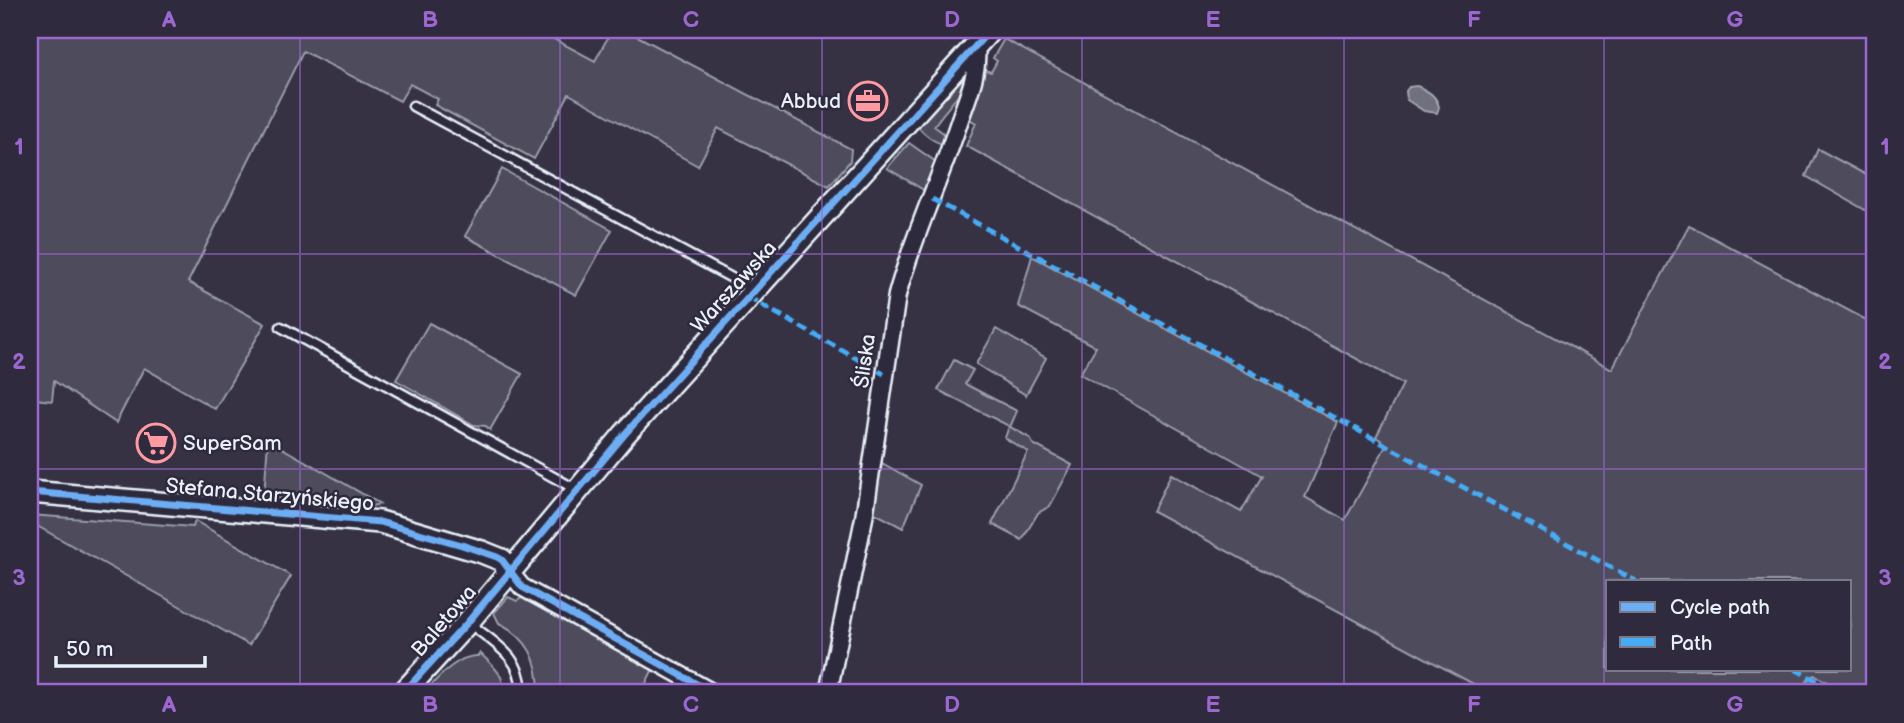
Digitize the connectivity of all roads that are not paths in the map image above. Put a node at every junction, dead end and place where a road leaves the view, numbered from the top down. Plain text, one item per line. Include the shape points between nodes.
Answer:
1 (983, 37) edge
2 (413, 106) dead end
3 (754, 290) junction
4 (281, 327) dead end
5 (578, 490) junction
6 (30, 492) edge
7 (509, 571) junction
8 (468, 621) junction
9 (403, 693) edge
10 (521, 693) edge
11 (713, 693) edge
12 (828, 693) edge

1 - 3 street, Warszawska
1 - 12 street, Śliska via 948,156 897,295 864,518
2 - 3 lane
3 - 5 street, Warszawska
4 - 5 lane
5 - 7 street, Warszawska
6 - 7 street, Stefana Starzyńskiego via 380,522 489,554 502,560
7 - 8 street, Baletowa
7 - 11 street, Stefana Starzyńskiego via 522,587
8 - 9 street, Baletowa
8 - 10 lane via 517,665

